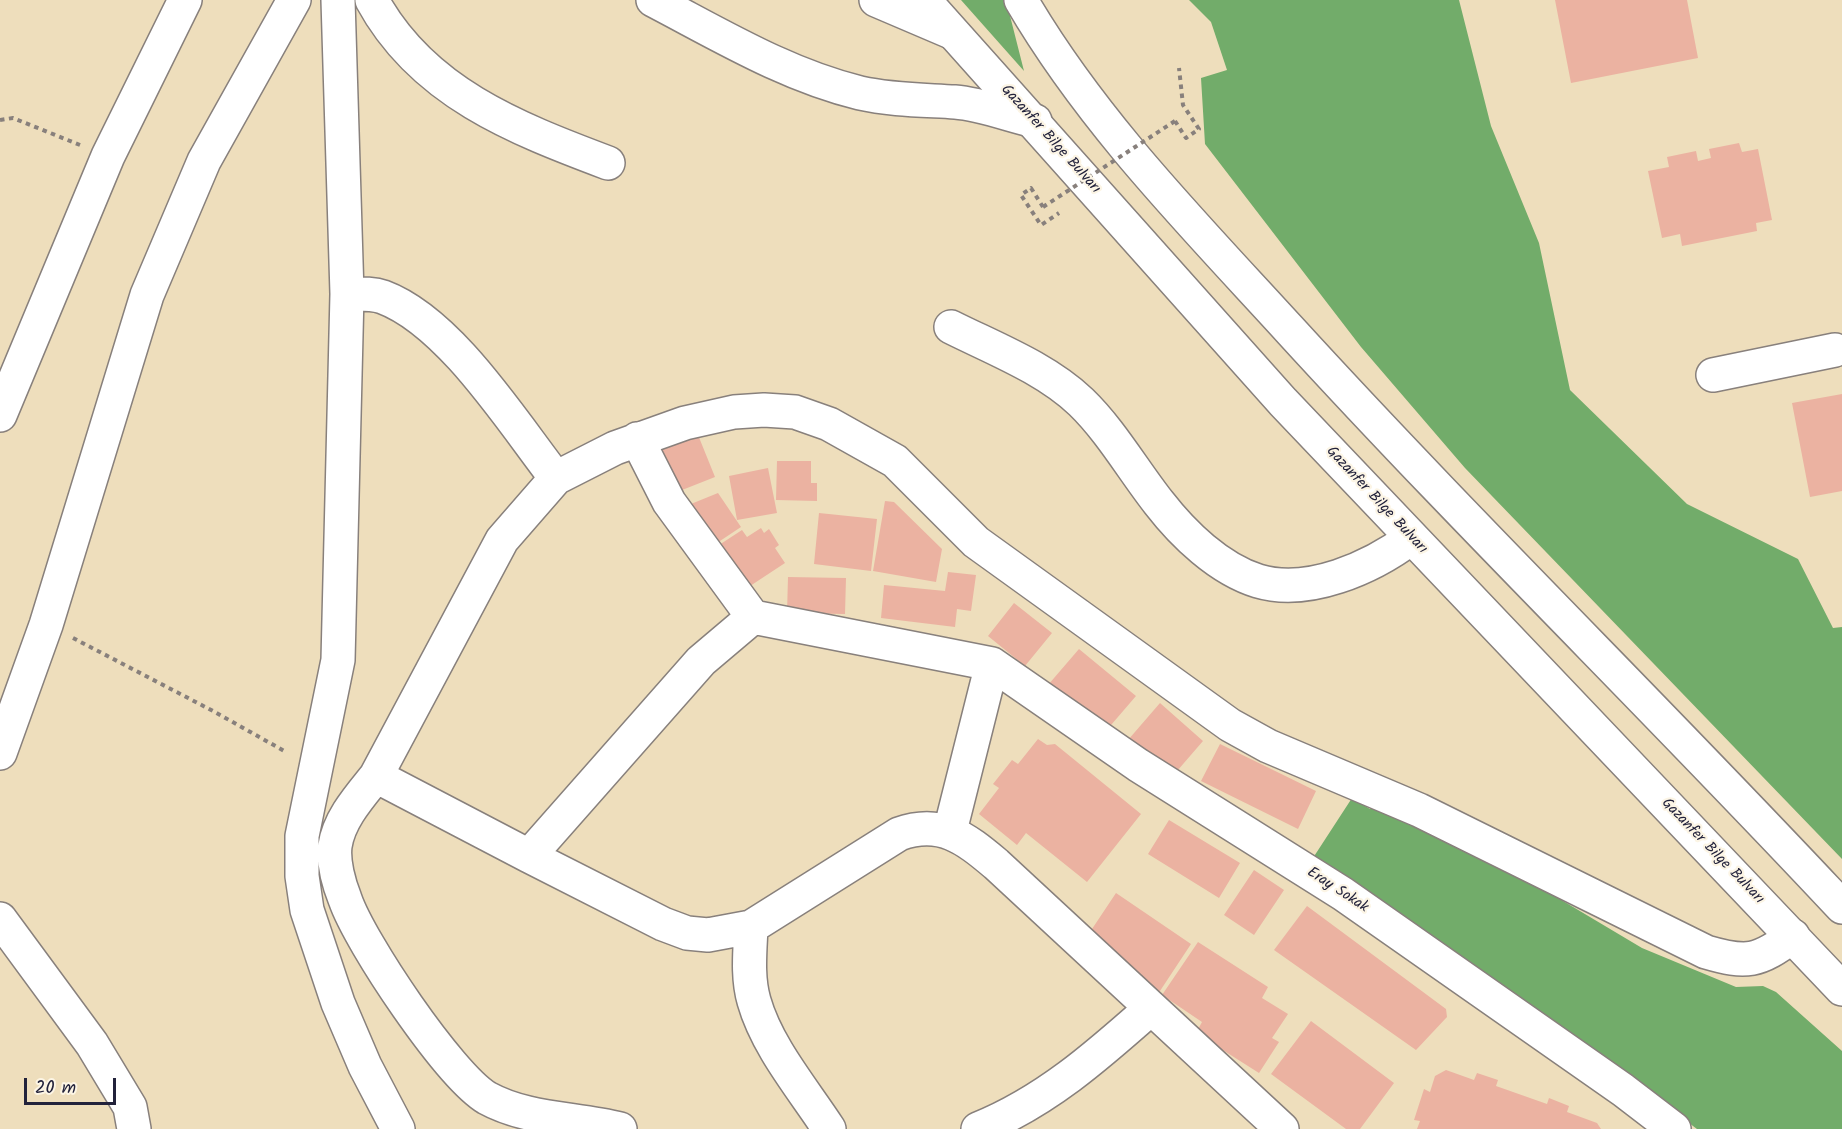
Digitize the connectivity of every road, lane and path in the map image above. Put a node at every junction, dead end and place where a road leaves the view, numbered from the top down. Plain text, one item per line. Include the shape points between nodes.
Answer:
1 (185, 0) edge
2 (294, 0) edge
3 (338, 0) edge
4 (372, 0) edge
5 (653, 0) edge
6 (876, 0) edge
7 (924, 0) edge
8 (1021, 0) edge
9 (951, 32) junction
10 (1179, 68) dead end
11 (0, 120) edge
12 (1035, 121) junction
13 (108, 156) junction
14 (608, 162) dead end
15 (1059, 213) dead end
16 (347, 294) junction
17 (951, 327) dead end
18 (1834, 350) dead end
19 (1713, 375) dead end
20 (0, 415) edge
21 (637, 439) junction
22 (556, 478) junction
23 (1411, 538) junction
24 (753, 617) junction
25 (46, 625) junction
26 (992, 664) junction
27 (0, 753) edge
28 (315, 768) junction
29 (376, 776) junction
30 (306, 816) junction
31 (342, 825) junction
32 (950, 831) junction
33 (529, 856) junction
34 (1842, 907) edge
35 (0, 919) edge
36 (751, 927) junction
37 (1792, 936) junction
38 (1842, 989) edge
39 (1150, 1009) junction
40 (1017, 1121) edge
41 (134, 1129) edge
42 (398, 1129) edge
43 (620, 1129) edge
44 (829, 1129) edge
45 (978, 1129) edge
46 (1282, 1129) edge
47 (1674, 1129) edge

1 - 13 street
2 - 25 street via 204,161 147,295
3 - 16 street
4 - 14 street via 425,69 474,105
5 - 12 street via 778,66 823,82 861,93 924,102 957,102
6 - 9 street
7 - 9 street, Gazanfer Bilge Bulvarı
8 - 34 street via 1053,51 1176,206 1370,418
9 - 12 street, Gazanfer Bilge Bulvarı
10 - 15 path, bridge via 1183,105 1199,129 1186,138 1175,121 1043,207 1031,188 1021,195 1041,225
11 - 13 path via 13,118
12 - 23 street, Gazanfer Bilge Bulvarı via 1211,322
13 - 20 street
16 - 22 street via 386,298 427,324 462,358
16 - 28 street via 338,660
17 - 23 street via 1042,373 1080,401 1174,522 1204,550 1256,580 1292,585 1315,581 1367,565
18 - 19 street
21 - 22 street
21 - 24 street via 669,502
21 - 37 street via 734,412 795,412 829,424 895,461 976,542 1230,725 1268,746 1419,810 1706,952 1744,961 1770,954
22 - 29 street via 502,540
23 - 37 street, Gazanfer Bilge Bulvarı
24 - 26 street
24 - 33 street via 701,661
25 - 27 street
25 - 28 path
26 - 32 street
26 - 47 street, Eray Sokak via 1138,765 1343,894
28 - 30 street
29 - 31 street
29 - 33 street
30 - 31 street
30 - 42 street via 302,876 310,921 338,1003
31 - 43 street via 335,861 345,899 359,930 461,1076 485,1096 513,1110
32 - 36 street via 916,828 899,834
32 - 39 street via 996,864
33 - 36 street via 687,933
35 - 41 street via 92,1044 130,1107
36 - 44 street via 750,980 754,1001 778,1051
37 - 38 street, Gazanfer Bilge Bulvarı
39 - 40 street
39 - 46 street
40 - 45 street

